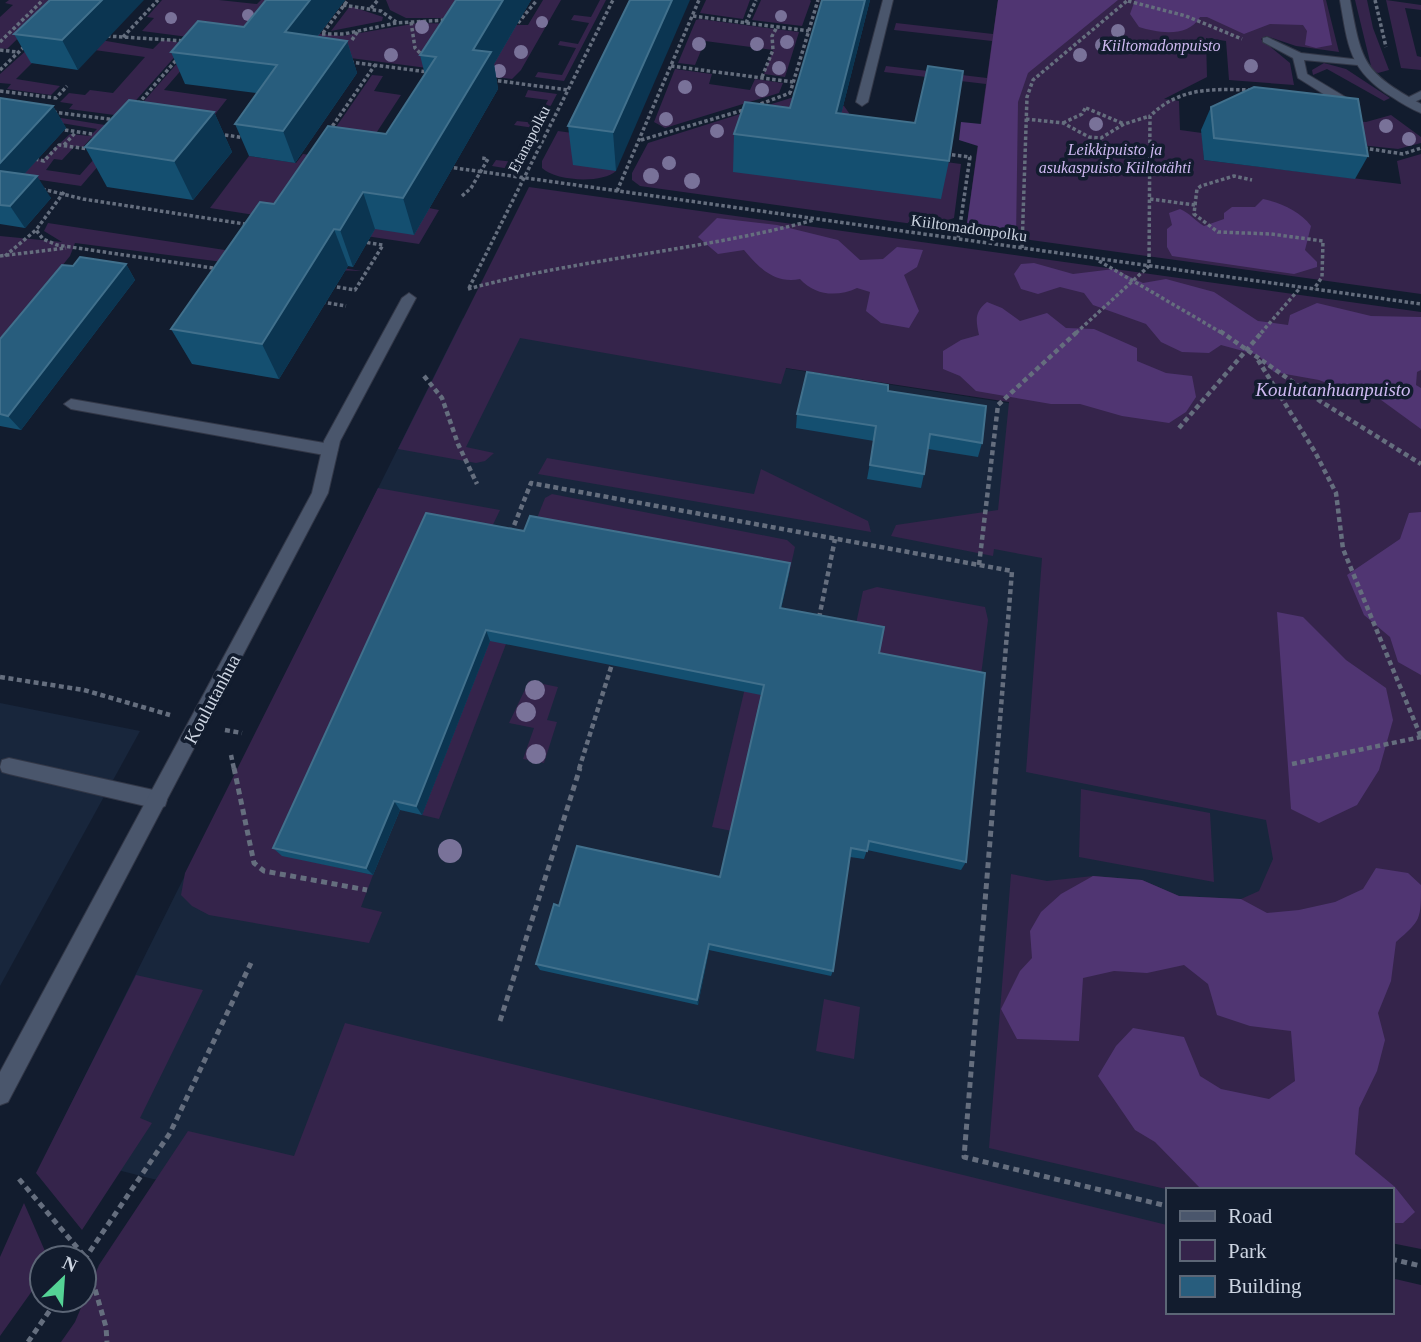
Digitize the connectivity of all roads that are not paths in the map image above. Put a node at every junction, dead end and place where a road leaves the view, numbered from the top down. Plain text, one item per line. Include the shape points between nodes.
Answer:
1 (888, 0) edge
2 (1345, 0) edge
3 (1266, 40) dead end
4 (1298, 56) junction
5 (1357, 62) junction
6 (1421, 94) edge
7 (1408, 101) junction
8 (862, 102) dead end
9 (1354, 108) edge
10 (1421, 109) edge
11 (409, 298) dead end
12 (71, 404) dead end
13 (330, 450) junction
14 (9, 766) dead end
15 (158, 800) junction
16 (0, 1094) edge

1 - 8 street
2 - 5 street
3 - 4 street
4 - 5 street
4 - 9 street via 1302,76
5 - 7 street via 1370,79
6 - 7 street
7 - 10 street
11 - 13 street, Koulutanhua
12 - 13 street
13 - 15 street, Koulutanhua via 320,493
14 - 15 street
15 - 16 street, Koulutanhua

